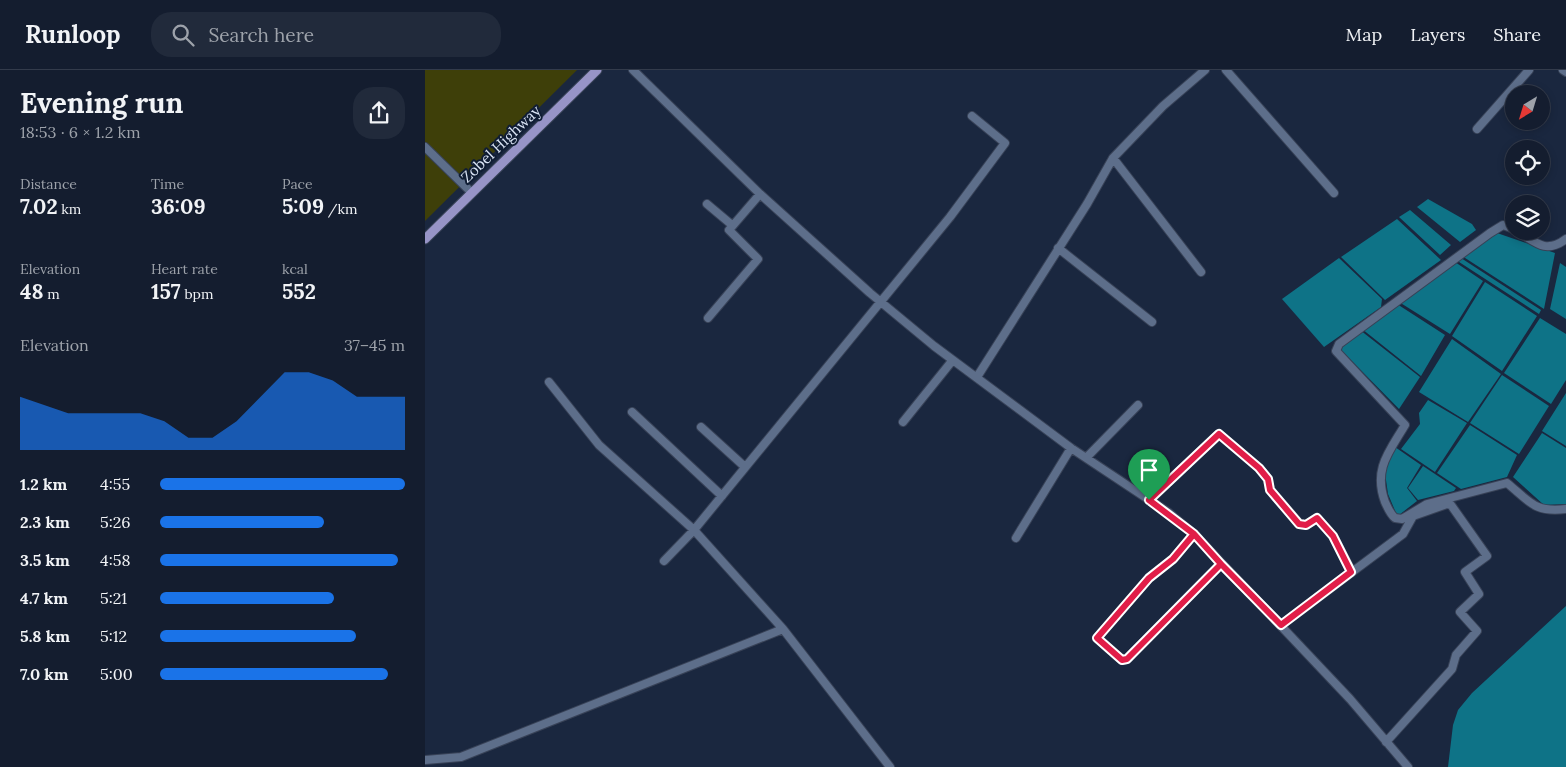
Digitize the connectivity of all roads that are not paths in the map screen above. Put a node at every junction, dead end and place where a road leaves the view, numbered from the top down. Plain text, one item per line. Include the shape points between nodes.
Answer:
1 (597, 70) edge
2 (633, 70) edge
3 (1205, 70) edge
4 (1226, 70) edge
5 (1529, 70) edge
6 (972, 116) dead end
7 (1477, 128) dead end
8 (425, 147) edge
9 (1113, 158) junction
10 (471, 192) junction
11 (1334, 193) dead end
12 (760, 194) junction
13 (707, 204) dead end
14 (732, 225) junction
15 (1505, 226) edge
16 (425, 239) edge
17 (1566, 239) edge
18 (1534, 240) edge
19 (1058, 248) junction
20 (1201, 272) dead end
21 (880, 301) junction
22 (708, 318) dead end
23 (1152, 322) dead end
24 (952, 361) junction
25 (977, 377) junction
26 (549, 382) dead end
27 (1139, 405) dead end
28 (632, 412) dead end
29 (903, 422) dead end
30 (701, 427) dead end
31 (1071, 448) junction
32 (1087, 458) junction
33 (745, 467) junction
34 (722, 496) junction
35 (1149, 500) junction
36 (1566, 509) edge
37 (695, 530) junction
38 (1194, 534) junction
39 (1016, 538) dead end
40 (664, 561) dead end
41 (1221, 564) junction
42 (1351, 572) junction
43 (1281, 625) junction
44 (783, 629) junction
45 (1386, 742) junction
46 (425, 760) edge
47 (890, 767) edge
48 (1409, 767) edge

1 - 10 main road, Zobel Highway
2 - 12 street
3 - 9 street via 1163,106
4 - 11 street
5 - 7 street
6 - 21 street via 1005,143 950,217
8 - 10 street
9 - 19 street
9 - 20 street
10 - 16 main road, Zobel Highway
12 - 14 street
12 - 21 street
13 - 14 street
14 - 22 street via 729,230 758,258
15 - 36 street via 1490,233 1339,344 1336,351 1405,425 1382,465 1380,476 1383,496 1395,518 1402,519 1427,504 1507,483 1538,509
17 - 18 street via 1548,247
19 - 23 street
19 - 25 street
21 - 24 street
21 - 33 street
24 - 25 street
24 - 29 street
25 - 31 street
26 - 37 street via 599,445
27 - 32 street
28 - 34 street
30 - 33 street
31 - 32 street
31 - 39 street
32 - 35 street
33 - 34 street
34 - 37 street
35 - 38 street
35 - 42 street via 1219,434 1259,468 1268,479 1270,490 1299,524 1306,525 1317,518 1333,536
37 - 40 street
37 - 44 street
38 - 41 street
38 - 41 street via 1173,559 1149,578 1097,638 1122,660 1127,659
41 - 43 street
42 - 43 street
42 - 45 street via 1403,534 1413,516 1447,504 1451,505 1487,556 1465,572 1479,594 1460,612 1477,631 1456,655 1452,669
43 - 45 street
44 - 46 street via 461,757
44 - 47 street
45 - 48 street

